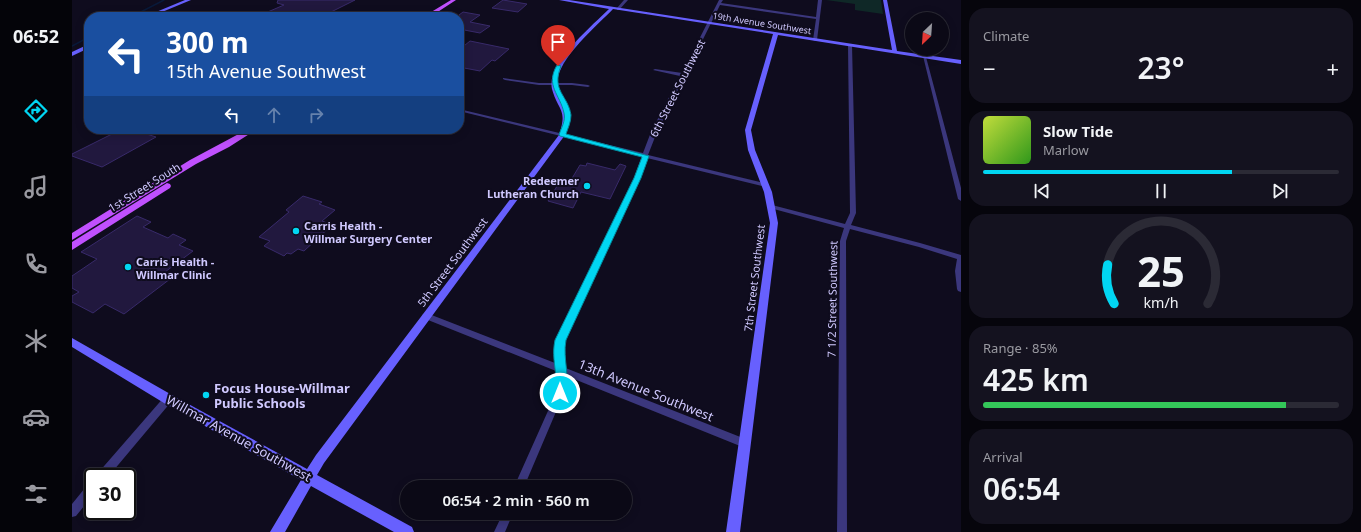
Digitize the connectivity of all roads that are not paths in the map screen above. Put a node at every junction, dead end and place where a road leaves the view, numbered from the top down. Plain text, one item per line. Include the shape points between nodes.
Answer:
1 (189, 0) edge
2 (454, 0) edge
3 (561, 0) edge
4 (626, 0) edge
5 (820, 0) edge
6 (885, 0) edge
7 (460, 1) dead end
8 (720, 2) edge
9 (615, 8) junction
10 (159, 12) edge
11 (434, 12) edge
12 (443, 12) edge
13 (818, 18) junction
14 (709, 23) junction
15 (776, 34) junction
16 (815, 40) junction
17 (850, 45) junction
18 (84, 48) edge
19 (895, 52) junction
20 (72, 54) edge
21 (924, 57) junction
22 (961, 62) edge
23 (655, 70) dead end
24 (683, 75) junction
25 (505, 79) dead end
26 (555, 85) junction
27 (588, 86) dead end
28 (464, 111) edge
29 (245, 134) edge
30 (562, 135) junction
31 (226, 145) junction
32 (646, 156) junction
33 (766, 185) junction
34 (959, 187) edge
35 (961, 199) edge
36 (772, 207) junction
37 (848, 226) junction
38 (72, 237) edge
39 (72, 247) edge
40 (961, 258) edge
41 (961, 289) edge
42 (426, 316) junction
43 (72, 342) edge
44 (560, 370) junction
45 (168, 399) junction
46 (745, 443) junction
47 (110, 468) edge
48 (309, 476) junction
49 (522, 480) edge
50 (84, 498) edge
51 (72, 512) edge
52 (505, 520) edge
53 (278, 532) edge
54 (408, 532) edge
55 (499, 532) edge
56 (733, 532) edge
57 (842, 532) edge

1 - 10 street
2 - 11 main road
3 - 9 street, 19th Avenue Southwest
4 - 9 street
5 - 13 street
6 - 19 street
7 - 12 main road
8 - 13 street
8 - 14 street, 6th Street Southwest
9 - 14 street, 19th Avenue Southwest
9 - 26 street via 560,64 555,75
13 - 16 street
14 - 15 street, 19th Avenue Southwest
14 - 24 street, 6th Street Southwest
15 - 16 street, 19th Avenue Southwest
15 - 33 street, 7th Street Southwest via 747,138
16 - 17 street, 19th Avenue Southwest
17 - 19 street, 19th Avenue Southwest
17 - 37 street, 7 1/2 Street Southwest via 853,213
18 - 20 street
19 - 21 street, 19th Avenue Southwest
21 - 22 street, 19th Avenue Southwest
21 - 34 street
23 - 24 street
24 - 32 street, 6th Street Southwest via 654,132
25 - 26 street
26 - 27 street
26 - 30 street, 5th Street Southwest via 567,114
28 - 30 street
29 - 31 main road, 1st Street South
30 - 32 street
30 - 42 street, 5th Street Southwest
31 - 38 main road, 1st Street South via 193,162
31 - 39 main road, 1st Street South via 200,165
32 - 33 street
32 - 44 street, 6th Street Southwest via 560,340
33 - 36 street, 7th Street Southwest
34 - 35 street
36 - 37 street
36 - 46 street, 7th Street Southwest via 772,241
37 - 40 street
37 - 57 street, 7 1/2 Street Southwest via 843,241
40 - 41 street
42 - 44 street, 13th Avenue Southwest
42 - 48 street, 5th Street Southwest
43 - 45 street, Willmar Avenue Southwest
44 - 46 street, 13th Avenue Southwest
44 - 49 street, 6th Street Southwest via 561,386 557,402
45 - 47 street
45 - 48 street, Willmar Avenue Southwest
46 - 56 street, 7th Street Southwest
48 - 53 street, 5th Street Southwest
48 - 54 street, Willmar Avenue Southwest
50 - 51 street
52 - 55 street

